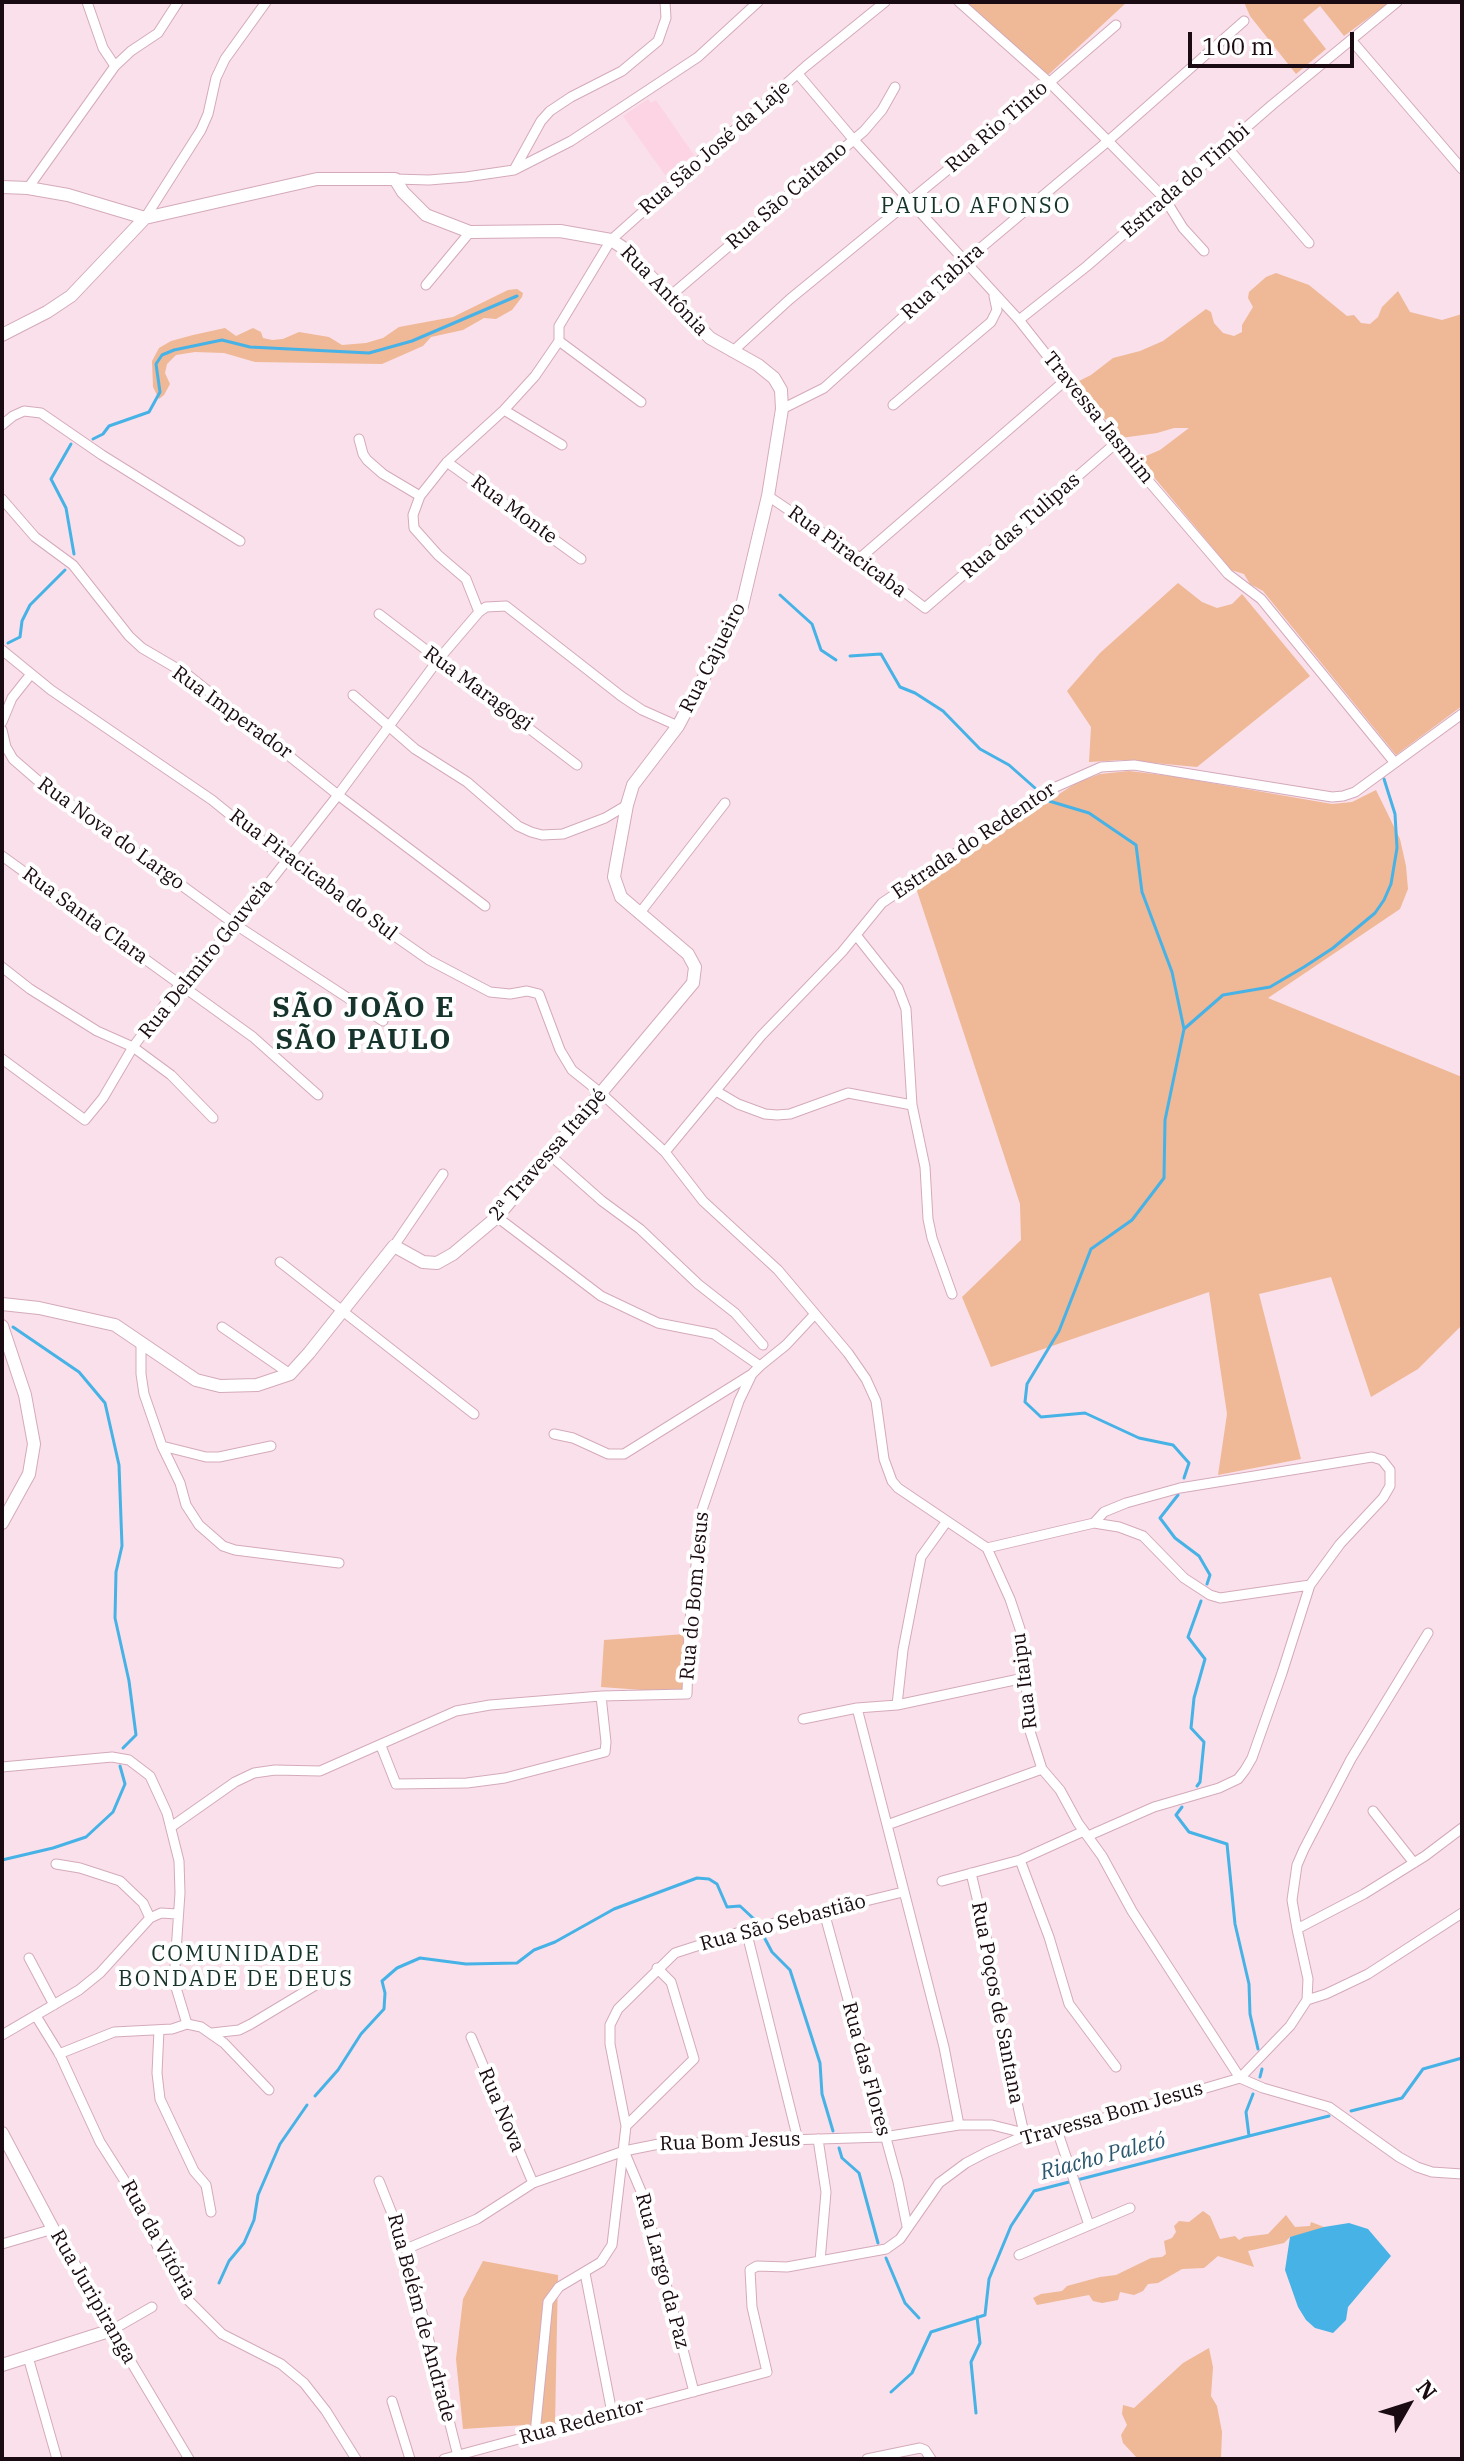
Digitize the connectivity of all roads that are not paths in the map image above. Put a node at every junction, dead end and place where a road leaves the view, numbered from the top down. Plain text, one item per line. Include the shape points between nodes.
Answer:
1 (87, 2) edge
2 (178, 2) edge
3 (266, 2) edge
4 (665, 2) edge
5 (758, 2) edge
6 (885, 2) edge
7 (959, 2) edge
8 (1397, 2) edge
9 (1244, 21) dead end
10 (1116, 25) dead end
11 (1352, 41) junction
12 (115, 66) junction
13 (798, 74) junction
14 (1049, 82) junction
15 (895, 87) dead end
16 (853, 139) junction
17 (1108, 141) junction
18 (1226, 146) junction
19 (1462, 169) edge
20 (514, 170) junction
21 (395, 179) junction
22 (2, 187) edge
23 (28, 188) junction
24 (910, 199) junction
25 (1165, 199) junction
26 (145, 218) junction
27 (470, 232) junction
28 (611, 240) junction
29 (1309, 243) dead end
30 (1204, 251) dead end
31 (964, 262) junction
32 (426, 285) dead end
33 (994, 293) junction
34 (669, 297) junction
35 (1019, 320) junction
36 (2, 335) edge
37 (559, 341) junction
38 (732, 352) junction
39 (1067, 379) junction
40 (641, 402) dead end
41 (893, 405) dead end
42 (782, 409) junction
43 (504, 410) junction
44 (2, 425) edge
45 (359, 439) dead end
46 (1116, 443) junction
47 (562, 445) dead end
48 (447, 462) junction
49 (420, 496) junction
50 (768, 496) junction
51 (2, 499) edge
52 (240, 541) dead end
53 (860, 558) junction
54 (581, 559) dead end
55 (925, 608) joint
56 (479, 612) junction
57 (379, 614) dead end
58 (2, 650) edge
59 (438, 660) junction
60 (31, 674) junction
61 (353, 695) dead end
62 (1462, 714) edge
63 (2, 722) edge
64 (678, 726) junction
65 (388, 727) junction
66 (2, 730) edge
67 (1395, 763) junction
68 (577, 765) dead end
69 (338, 795) junction
70 (725, 803) dead end
71 (627, 805) junction
72 (2, 856) edge
73 (286, 860) junction
74 (485, 906) dead end
75 (639, 914) junction
76 (236, 925) junction
77 (856, 935) junction
78 (2, 967) edge
79 (180, 984) junction
80 (383, 1021) dead end
81 (133, 1047) junction
82 (2, 1059) edge
83 (716, 1091) junction
84 (602, 1094) junction
85 (318, 1095) dead end
86 (912, 1105) junction
87 (213, 1118) dead end
88 (665, 1152) junction
89 (550, 1155) junction
90 (443, 1174) dead end
91 (497, 1217) junction
92 (394, 1246) junction
93 (280, 1262) dead end
94 (952, 1294) dead end
95 (2, 1304) edge
96 (343, 1312) junction
97 (814, 1315) junction
98 (2, 1326) edge
99 (222, 1327) dead end
100 (141, 1342) junction
101 (763, 1345) dead end
102 (756, 1370) junction
103 (290, 1374) junction
104 (474, 1414) dead end
105 (554, 1434) dead end
106 (162, 1446) junction
107 (271, 1446) dead end
108 (947, 1521) junction
109 (2, 1523) edge
110 (1094, 1523) junction
111 (987, 1548) junction
112 (339, 1563) dead end
113 (1310, 1585) junction
114 (1428, 1633) dead end
115 (1024, 1678) junction
116 (601, 1696) junction
117 (897, 1705) junction
118 (857, 1708) junction
119 (803, 1719) dead end
120 (381, 1746) junction
121 (2, 1767) edge
122 (1042, 1769) junction
123 (1373, 1811) dead end
124 (887, 1825) junction
125 (171, 1827) junction
126 (1462, 1828) edge
127 (1086, 1834) junction
128 (1020, 1860) junction
129 (1414, 1863) junction
130 (56, 1864) dead end
131 (971, 1873) junction
132 (942, 1881) dead end
133 (903, 1892) junction
134 (824, 1912) junction
135 (1462, 1913) edge
136 (177, 1914) junction
137 (150, 1918) junction
138 (1297, 1929) junction
139 (746, 1930) junction
140 (29, 1958) dead end
141 (657, 1968) junction
142 (324, 1980) dead end
143 (1307, 2000) junction
144 (54, 2005) junction
145 (36, 2016) junction
146 (187, 2024) junction
147 (159, 2030) junction
148 (212, 2033) junction
149 (2, 2035) edge
150 (471, 2037) dead end
151 (59, 2054) junction
152 (1116, 2067) dead end
153 (1240, 2078) junction
154 (269, 2090) dead end
155 (959, 2125) junction
156 (626, 2126) junction
157 (1057, 2130) junction
158 (2, 2133) edge
159 (1024, 2134) junction
160 (884, 2137) junction
161 (818, 2139) junction
162 (798, 2140) junction
163 (6, 2148) edge
164 (624, 2151) junction
165 (1462, 2174) edge
166 (379, 2181) dead end
167 (533, 2183) junction
168 (1130, 2208) dead end
169 (211, 2212) dead end
170 (1089, 2225) junction
171 (907, 2226) junction
172 (53, 2229) junction
173 (2, 2244) edge
174 (406, 2249) junction
175 (1019, 2255) dead end
176 (820, 2261) junction
177 (585, 2273) junction
178 (152, 2307) dead end
179 (112, 2330) junction
180 (28, 2357) junction
181 (2, 2365) edge
182 (767, 2372) joint
183 (694, 2392) junction
184 (392, 2401) dead end
185 (612, 2413) junction
186 (535, 2434) junction
187 (458, 2456) junction
188 (57, 2459) edge
189 (189, 2459) edge
190 (356, 2459) edge
191 (410, 2459) edge
192 (444, 2459) edge
193 (867, 2459) edge
194 (931, 2459) edge

1 - 12 street
2 - 12 street via 158,33
3 - 26 street via 225,59 201,130
4 - 20 street via 658,41 622,71 550,111
5 - 20 street via 698,57 571,141
6 - 13 street, Rua São José da Laje
7 - 14 street
8 - 11 street, Estrada do Timbi
9 - 17 street, Rua Tabira
10 - 14 street, Rua Rio Tinto
11 - 18 street, Estrada do Timbi
11 - 19 street
12 - 23 street
13 - 16 street, Travessa Jasmim
13 - 28 street, Rua São José da Laje
14 - 17 street
14 - 24 street, Rua Rio Tinto
15 - 16 street, Rua São Caitano via 873,121
16 - 24 street, Travessa Jasmim
16 - 34 street, Rua São Caitano
17 - 25 street
17 - 31 street, Rua Tabira
18 - 25 street, Estrada do Timbi
18 - 29 street
20 - 21 street
21 - 26 street via 317,179
21 - 27 street, Rua Antônia via 426,215
22 - 23 street
23 - 26 street
24 - 31 street, Travessa Jasmim
24 - 38 street, Rua Rio Tinto
25 - 30 street
25 - 35 street, Estrada do Timbi
26 - 36 street via 71,296
27 - 28 street, Rua Antônia via 560,231
27 - 32 street
28 - 34 street, Rua Antônia
28 - 37 street, Rua São José da Laje via 559,326
31 - 33 street, Travessa Jasmim
31 - 42 street, Rua Tabira via 824,388
33 - 35 street, Travessa Jasmim
33 - 41 street via 997,310 991,322
34 - 38 street, Rua Antônia
35 - 39 street, Travessa Jasmim
37 - 40 street
37 - 43 street, Rua São José da Laje
38 - 42 street, Rua Antônia via 778,383
39 - 46 street, Travessa Jasmim
39 - 53 street
42 - 50 street
43 - 47 street
43 - 48 street, Rua São José da Laje
44 - 52 street via 24,411 41,413
45 - 49 street via 367,460
46 - 55 street, Rua das Tulipas
46 - 67 street, Travessa Jasmim via 1228,574 1261,599
48 - 49 street, Rua São José da Laje
48 - 54 street, Rua Monte
49 - 56 street via 414,528 466,579
50 - 53 street, Rua Piracicaba
50 - 64 street, Rua Cajueiro via 742,606
51 - 69 street, Rua Imperador via 35,537 73,565 142,648 188,675
53 - 55 street, Rua Piracicaba
56 - 59 street, Rua Delmiro Gouveia
56 - 64 street via 506,606 621,696
57 - 59 street, Rua Maragogi
58 - 60 street, Rua Piracicaba do Sul
59 - 65 street, Rua Delmiro Gouveia
59 - 68 street, Rua Maragogi
60 - 63 street
60 - 73 street, Rua Piracicaba do Sul via 212,800
61 - 65 street
62 - 67 street, Estrada do Redentor
64 - 71 street, 2ª Travessa Itaipé via 633,785
65 - 69 street, Rua Delmiro Gouveia
65 - 71 street via 531,832 563,834
66 - 76 street, Rua Nova do Largo via 6,747 21,767
67 - 77 street, Estrada do Redentor via 1355,792 1332,797 1134,765 1101,767 1049,790 911,883 882,903
69 - 73 street, Rua Delmiro Gouveia
69 - 74 street, Rua Imperador
70 - 75 street
71 - 75 street, 2ª Travessa Itaipé via 614,877 621,897
72 - 79 street, Rua Santa Clara
73 - 76 street, Rua Delmiro Gouveia
73 - 84 street, Rua Piracicaba do Sul via 465,981 500,994 539,994 565,1060
75 - 84 street, 2ª Travessa Itaipé via 688,954 695,976
76 - 79 street, Rua Delmiro Gouveia
76 - 80 street, Rua Nova do Largo
77 - 83 street, Estrada do Redentor
77 - 86 street via 903,999
78 - 81 street via 97,1031
79 - 81 street, Rua Delmiro Gouveia
79 - 85 street, Rua Santa Clara via 275,1055
81 - 82 street, Rua Delmiro Gouveia via 85,1120
81 - 87 street via 171,1075
83 - 86 street via 738,1104 777,1115 848,1093
83 - 88 street, Estrada do Redentor
84 - 88 street
84 - 89 street, 2ª Travessa Itaipé
86 - 94 street via 932,1238
88 - 97 street via 703,1201 778,1270
89 - 91 street, 2ª Travessa Itaipé
89 - 101 street via 651,1238
90 - 92 street
91 - 92 street, 2ª Travessa Itaipé via 437,1263 423,1262
91 - 102 street via 601,1296 658,1323 714,1334
92 - 96 street
93 - 96 street
95 - 100 street via 115,1325
96 - 103 street
96 - 104 street
97 - 102 street
97 - 108 street via 866,1379 876,1401 892,1481
98 - 109 street via 25,1395 34,1444 29,1474
99 - 103 street
100 - 103 street via 209,1384 257,1385
100 - 106 street via 144,1394
102 - 105 street via 624,1454 608,1454
102 - 116 street, Rua do Bom Jesus via 739,1401 702,1510 687,1694
106 - 107 street via 206,1457
106 - 112 street via 190,1514 223,1546
108 - 111 street
108 - 117 street via 921,1557
110 - 111 street
110 - 113 street via 1143,1536 1192,1584 1216,1597
110 - 113 street via 1104,1512 1126,1503 1180,1488 1372,1457 1382,1460 1391,1478 1383,1498
111 - 115 street, Rua Itaipu via 1020,1629
113 - 127 street via 1252,1758 1238,1779
114 - 138 street via 1351,1759 1304,1849 1292,1900
115 - 117 street
115 - 122 street, Rua Itaipu via 1029,1728
116 - 120 street via 456,1711
116 - 120 street via 605,1752 519,1775 467,1783 396,1784
117 - 118 street
118 - 119 street
118 - 124 street
120 - 125 street via 320,1771 254,1773
121 - 125 street via 121,1757 150,1776
122 - 124 street
122 - 127 street, Rua Itaipu
123 - 129 street
124 - 133 street
125 - 136 street via 180,1877
126 - 129 street
127 - 128 street
127 - 153 street, Rua Itaipu
128 - 131 street
128 - 152 street via 1069,2004
129 - 138 street
130 - 137 street via 120,1881 143,1903
131 - 132 street
131 - 159 street, Rua Poços de Santana
133 - 134 street, Rua São Sebastião
133 - 155 street
134 - 139 street, Rua São Sebastião
134 - 160 street, Rua das Flores
135 - 143 street via 1368,1974
136 - 137 street
136 - 146 street via 174,1981
137 - 144 street via 100,1973
138 - 143 street
139 - 141 street, Rua São Sebastião via 675,1953
139 - 162 street
140 - 144 street
141 - 156 street, Rua São Sebastião via 618,2009 610,2025
141 - 156 street via 671,1982 694,2059
142 - 148 street via 239,2030
143 - 153 street via 1290,2026
144 - 145 street
145 - 149 street
145 - 151 street, Rua da Vitória
146 - 147 street
146 - 148 street
147 - 151 street via 114,2032
147 - 169 street via 160,2099 209,2192
148 - 154 street
150 - 167 street, Rua Nova
151 - 190 street, Rua da Vitória via 100,2142 188,2300 222,2334 281,2364 304,2383
153 - 157 street, Travessa Bom Jesus
153 - 165 street via 1329,2107 1417,2167
155 - 159 street, Rua Bom Jesus via 992,2125
155 - 160 street, Rua Bom Jesus
156 - 164 street, Rua São Sebastião
157 - 159 street, Travessa Bom Jesus
157 - 170 street
158 - 163 street, Rua Juripiranga
159 - 171 street, Travessa Bom Jesus via 944,2178
160 - 161 street, Rua Bom Jesus
160 - 171 street, Rua das Flores
161 - 162 street, Rua Bom Jesus
161 - 176 street via 826,2192
162 - 164 street, Rua Bom Jesus via 659,2144
163 - 172 street, Rua Juripiranga
164 - 167 street, Rua Bom Jesus
164 - 177 street, Rua São Sebastião via 612,2245
164 - 183 street, Rua Largo da Paz via 643,2196
166 - 174 street, Rua Belém de Andrade
167 - 174 street, Rua Bom Jesus via 477,2219
168 - 170 street
170 - 175 street
171 - 176 street, Travessa Bom Jesus via 886,2249
172 - 173 street
172 - 179 street, Rua Juripiranga
174 - 187 street, Rua Belém de Andrade
176 - 182 street, Travessa Bom Jesus via 750,2270 752,2307
177 - 185 street
177 - 186 street, Rua São Sebastião via 559,2287 548,2302
178 - 179 street
179 - 180 street
179 - 189 street, Rua Juripiranga
180 - 181 street
180 - 188 street
182 - 183 street, Rua Redentor
183 - 185 street, Rua Redentor
184 - 191 street
185 - 186 street, Rua Redentor
186 - 187 street, Rua Redentor
187 - 192 street, Rua Redentor
193 - 194 street via 920,2448

